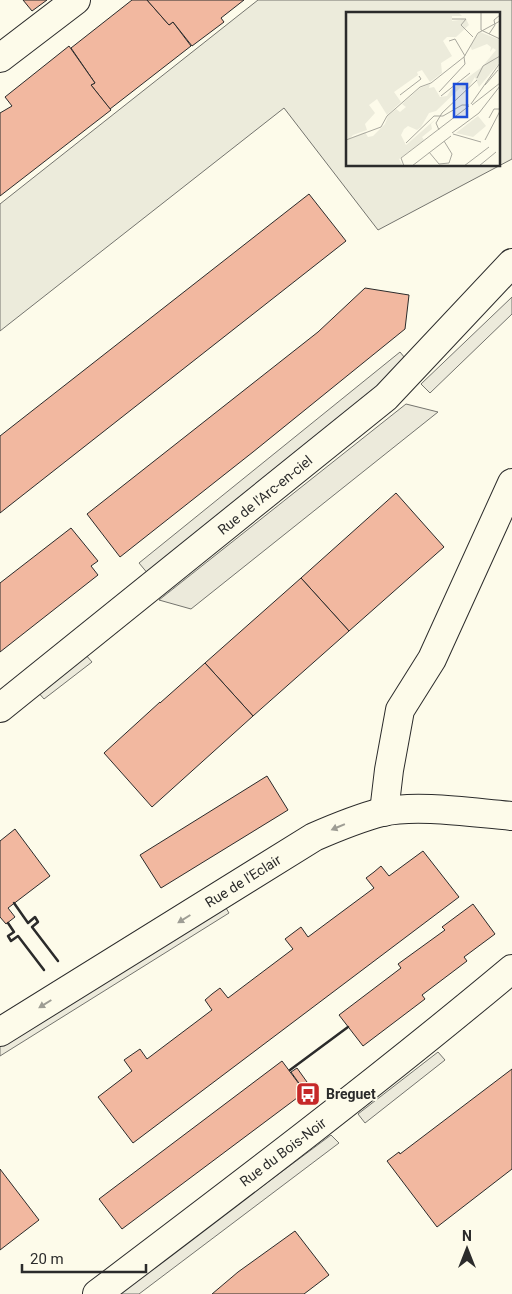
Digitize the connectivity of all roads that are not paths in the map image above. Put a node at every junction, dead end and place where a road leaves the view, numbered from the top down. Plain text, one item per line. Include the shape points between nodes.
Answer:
1 (76, 0) edge
2 (0, 58) edge
3 (512, 263) edge
4 (512, 483) edge
5 (0, 708) edge
6 (384, 812) junction
7 (512, 816) edge
8 (512, 969) edge
9 (0, 1032) edge
10 (97, 1294) edge

1 - 2 street
3 - 5 street, Rue de l'Arc-en-ciel via 386,397
4 - 6 street via 432,659 400,710
6 - 7 street, Rue de l'Eclair via 420,809
6 -> 9 street, Rue de l'Eclair via 314,837
8 - 10 street, Rue du Bois-Noir via 314,1129

